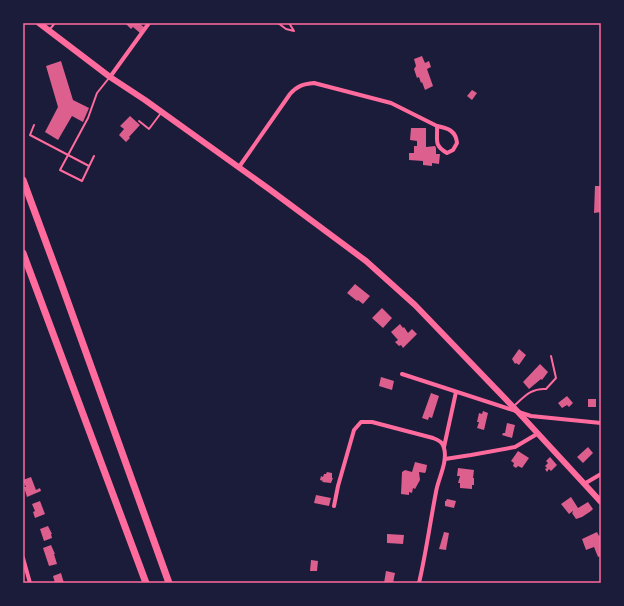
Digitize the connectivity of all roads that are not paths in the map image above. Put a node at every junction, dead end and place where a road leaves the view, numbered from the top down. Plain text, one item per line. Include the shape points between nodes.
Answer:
1 (39, 23) edge
2 (55, 23) edge
3 (149, 23) edge
4 (278, 23) edge
5 (289, 23) edge
6 (49, 30) junction
7 (110, 77) junction
8 (162, 112) junction
9 (139, 121) dead end
10 (34, 125) dead end
11 (437, 126) junction
12 (68, 155) junction
13 (94, 156) dead end
14 (89, 166) junction
15 (239, 167) junction
16 (23, 180) edge
17 (23, 253) edge
18 (551, 356) dead end
19 (402, 374) dead end
20 (456, 392) junction
21 (513, 407) junction
22 (518, 412) junction
23 (601, 423) edge
24 (537, 434) junction
25 (444, 447) junction
26 (445, 459) junction
27 (601, 474) edge
28 (584, 484) junction
29 (601, 502) edge
30 (334, 506) dead end
31 (23, 558) edge
32 (30, 583) edge
33 (146, 583) edge
34 (169, 583) edge
35 (419, 583) edge

1 - 6 main road
2 - 6 lane
3 - 7 street
4 - 5 lane via 294,31
6 - 7 main road
7 - 8 main road
7 - 12 lane via 97,93 88,118
8 - 9 lane via 149,129
8 - 15 main road
10 - 12 lane via 30,135
11 - 11 street via 447,128 455,134 457,143 454,150 447,153 440,149 437,142
11 - 15 street via 391,103 314,83 305,84 290,94
12 - 14 lane
12 - 14 lane via 60,170 71,176 82,181
13 - 14 lane
15 - 21 main road via 392,283
16 - 34 highway
17 - 33 highway
18 - 21 lane via 556,378 546,389 530,391
19 - 20 street
20 - 22 street
20 - 25 street
21 - 22 main road
22 - 23 street via 539,418
22 - 24 main road
24 - 26 street via 515,446
24 - 28 main road
25 - 26 street
25 - 30 street via 433,438 372,422 361,422 354,430
26 - 35 street via 436,490
27 - 28 street
28 - 29 main road
31 - 32 street

